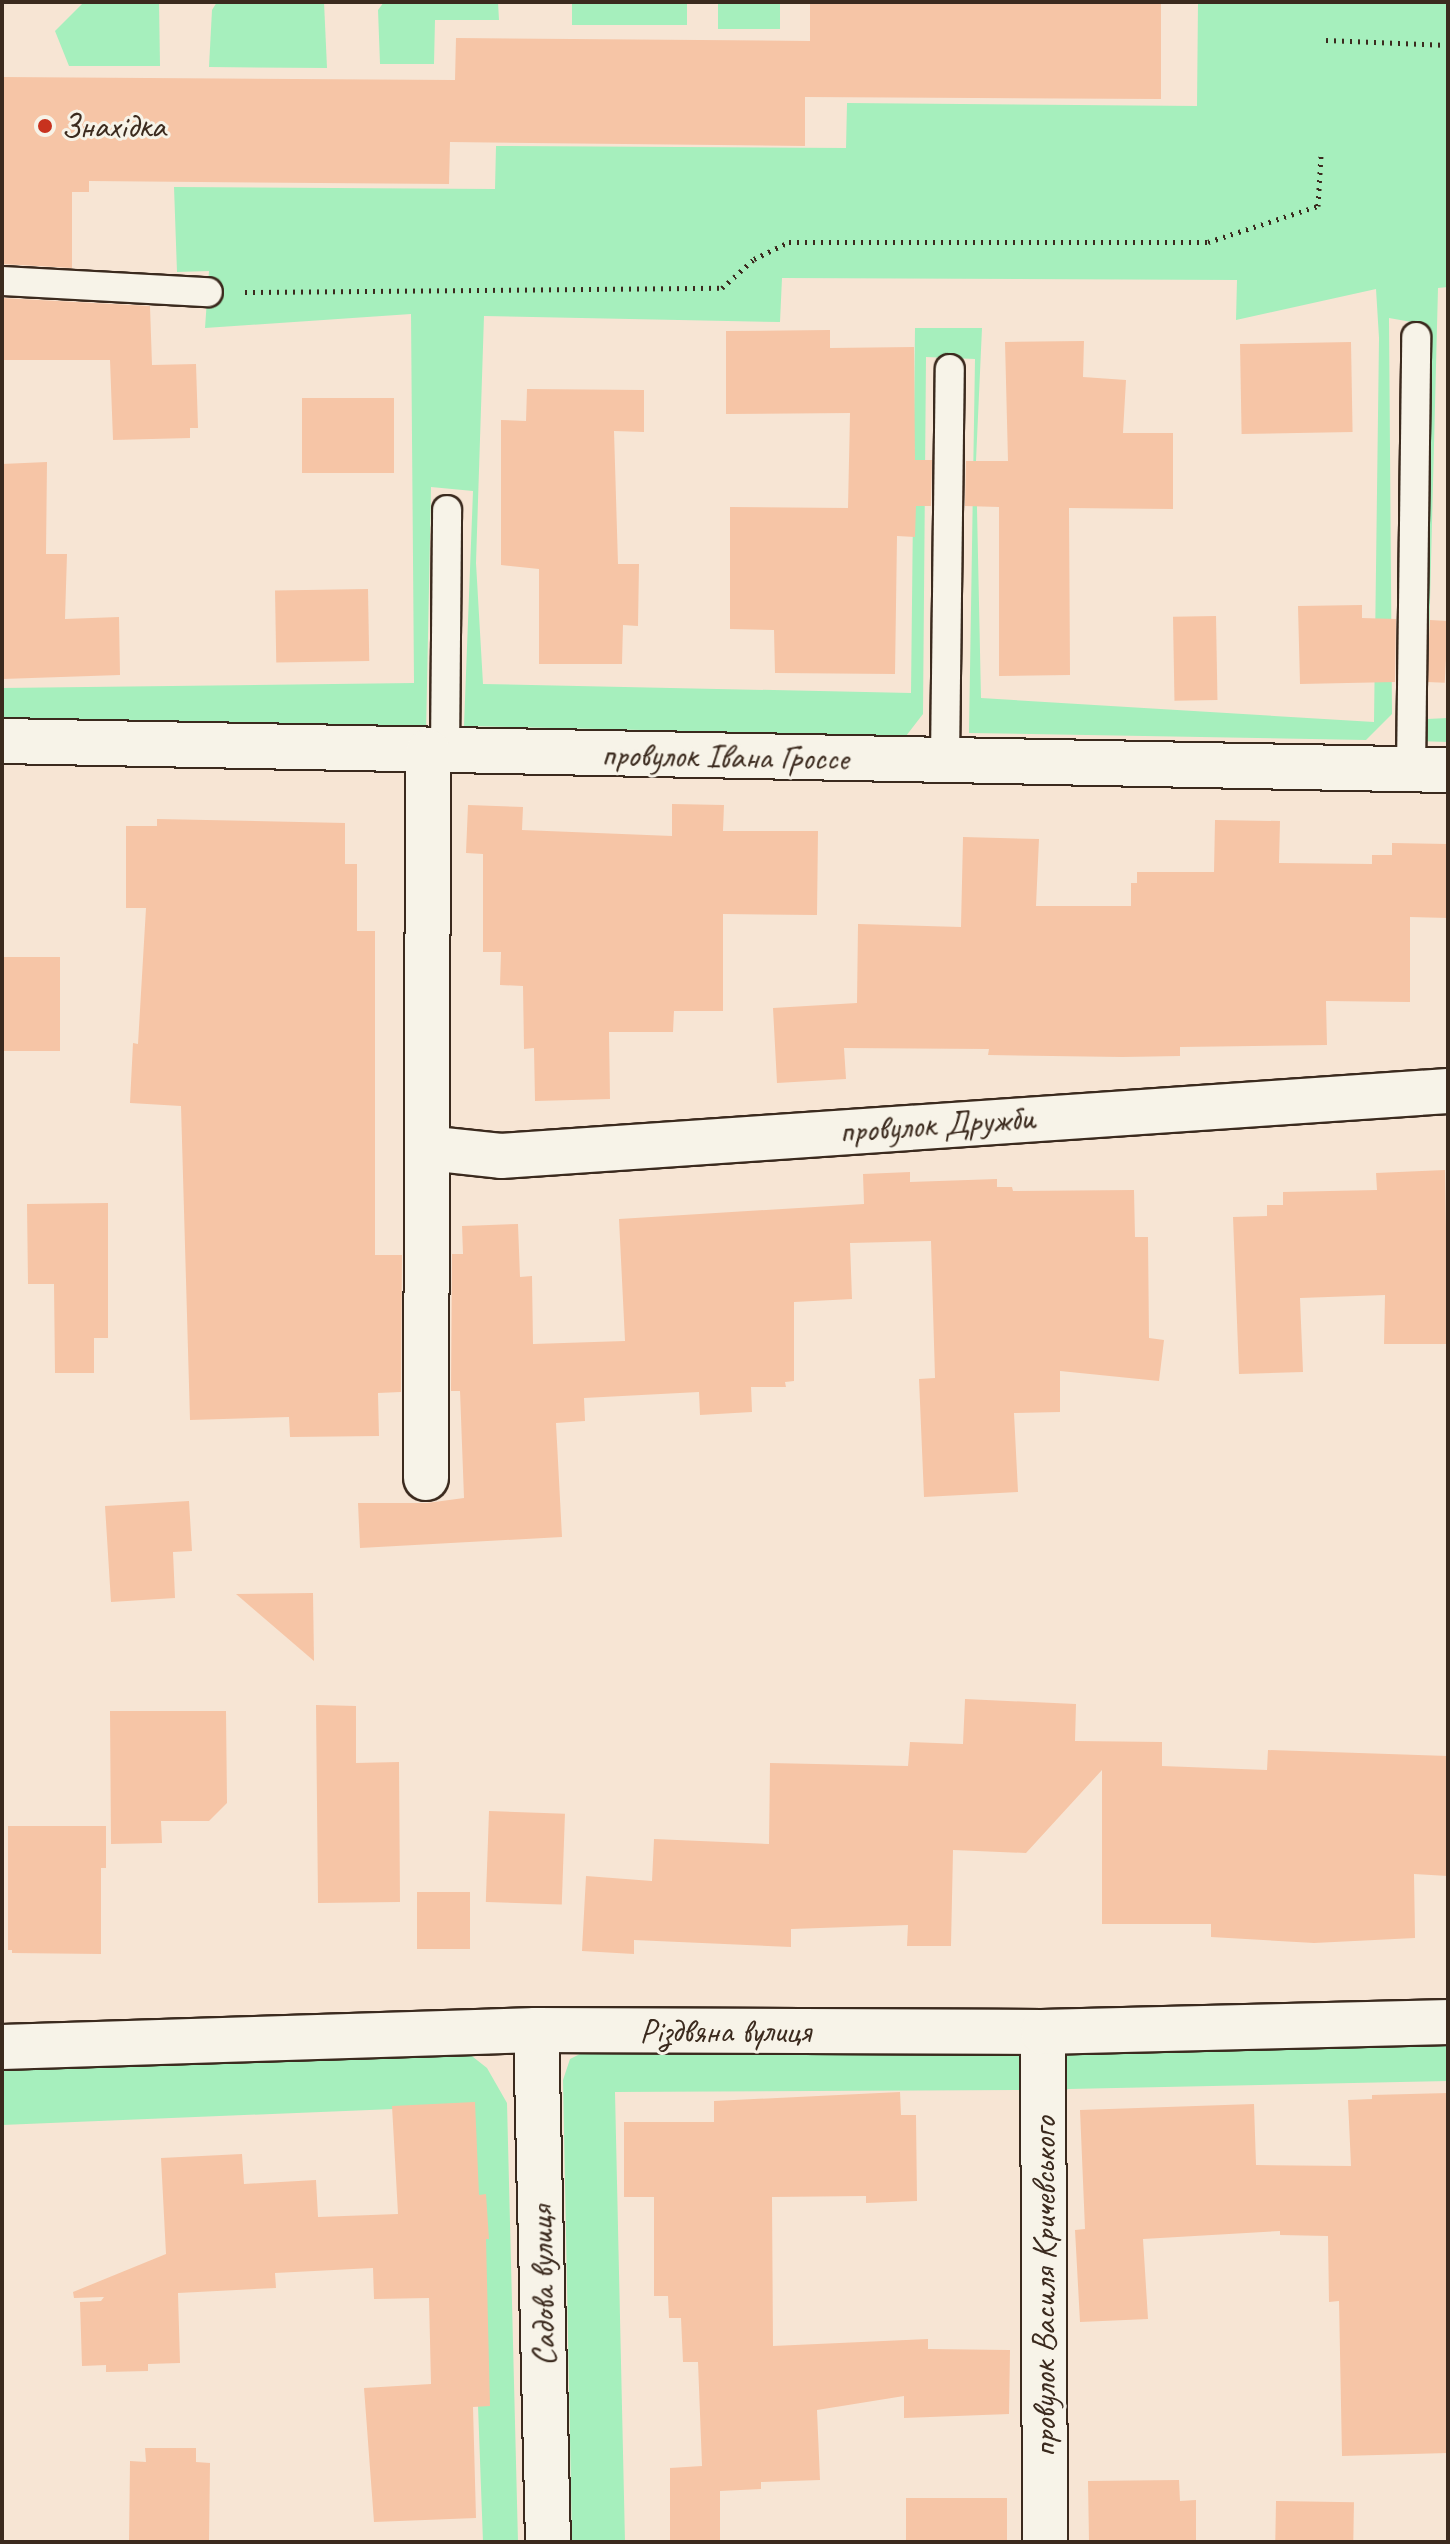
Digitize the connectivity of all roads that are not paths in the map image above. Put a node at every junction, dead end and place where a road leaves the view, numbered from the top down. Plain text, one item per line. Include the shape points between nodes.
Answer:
1 (2, 281) edge
2 (208, 292) road end
3 (1416, 337) dead end
4 (950, 369) dead end
5 (447, 510) dead end
6 (2, 741) edge
7 (436, 752) junction
8 (945, 759) junction
9 (1430, 770) edge
10 (1448, 1091) edge
11 (427, 1148) junction
12 (426, 1478) dead end
13 (1448, 2022) edge
14 (536, 2030) junction
15 (1043, 2032) junction
16 (2, 2047) edge
17 (548, 2542) edge
18 (1045, 2542) edge

1 - 2 lane
3 - 9 lane
4 - 8 lane
5 - 7 lane
6 - 7 street, провулок Івана Гроссе
7 - 8 street, провулок Івана Гроссе
7 - 11 street
8 - 9 street, провулок Івана Гроссе
10 - 11 street, провулок Дружби via 501,1156
11 - 12 street
13 - 15 street, Різдвяна вулиця
14 - 15 street, Різдвяна вулиця
14 - 16 street, Різдвяна вулиця
14 - 17 street, Садова вулиця
15 - 18 street, провулок Василя Кричевського

